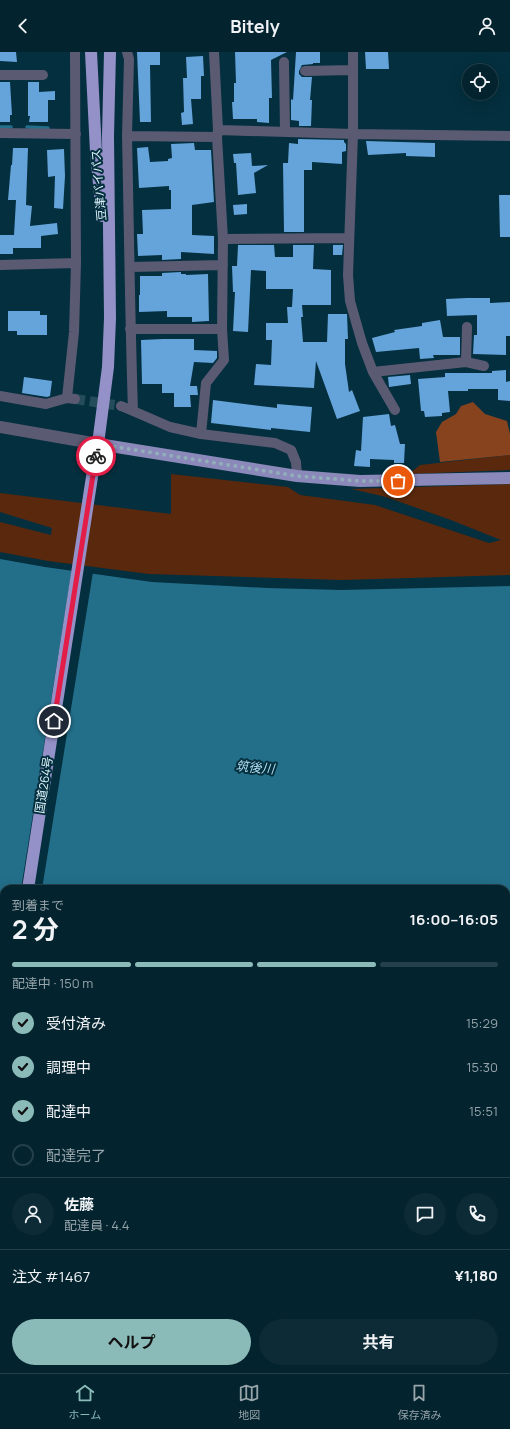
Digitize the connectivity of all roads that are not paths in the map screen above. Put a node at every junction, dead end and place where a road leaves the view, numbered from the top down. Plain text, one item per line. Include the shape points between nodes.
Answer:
1 (75, 52) edge
2 (91, 52) edge
3 (110, 52) edge
4 (127, 52) edge
5 (214, 52) edge
6 (353, 52) edge
7 (284, 62) dead end
8 (353, 70) junction
9 (305, 71) dead end
10 (43, 74) dead end
11 (0, 75) edge
12 (285, 132) junction
13 (0, 133) edge
14 (76, 134) junction
15 (217, 134) junction
16 (353, 134) junction
17 (127, 136) junction
18 (510, 136) edge
19 (223, 238) junction
20 (349, 238) junction
21 (76, 263) junction
22 (0, 264) edge
23 (223, 265) junction
24 (130, 267) junction
25 (110, 318) junction
26 (467, 327) dead end
27 (130, 329) junction
28 (222, 329) junction
29 (466, 362) junction
30 (484, 366) dead end
31 (373, 372) junction
32 (0, 396) edge
33 (121, 406) tunnel mouth
34 (395, 410) dead end
35 (133, 412) junction
36 (0, 427) edge
37 (201, 434) junction
38 (98, 444) junction
39 (297, 476) junction
40 (510, 478) edge
41 (29, 885) edge

1 - 14 street
2 - 25 highway, 豆津バイパス via 96,152
3 - 25 highway, 豆津バイパス
4 - 17 street
5 - 15 street
6 - 8 street
7 - 12 street
8 - 9 street
8 - 16 street
10 - 11 street
12 - 15 street
12 - 16 street
13 - 14 street
14 - 21 street
15 - 17 street
15 - 19 street
16 - 18 street
16 - 20 street
17 - 24 street
19 - 20 street
19 - 23 street
20 - 31 street via 350,301
21 - 22 street
21 - 32 street via 71,398 46,404
23 - 24 street
23 - 28 street
24 - 27 street
25 - 38 highway, 豆津バイパス via 108,367
26 - 29 street
27 - 28 street
27 - 35 street
28 - 37 street via 224,360 206,383
29 - 30 street
29 - 31 street
31 - 34 street
33 - 35 street
35 - 37 street via 170,427
36 - 38 street
37 - 39 street via 275,443 291,450 296,462
38 - 39 main road
38 - 41 highway, 国道264号
39 - 40 main road via 360,481

